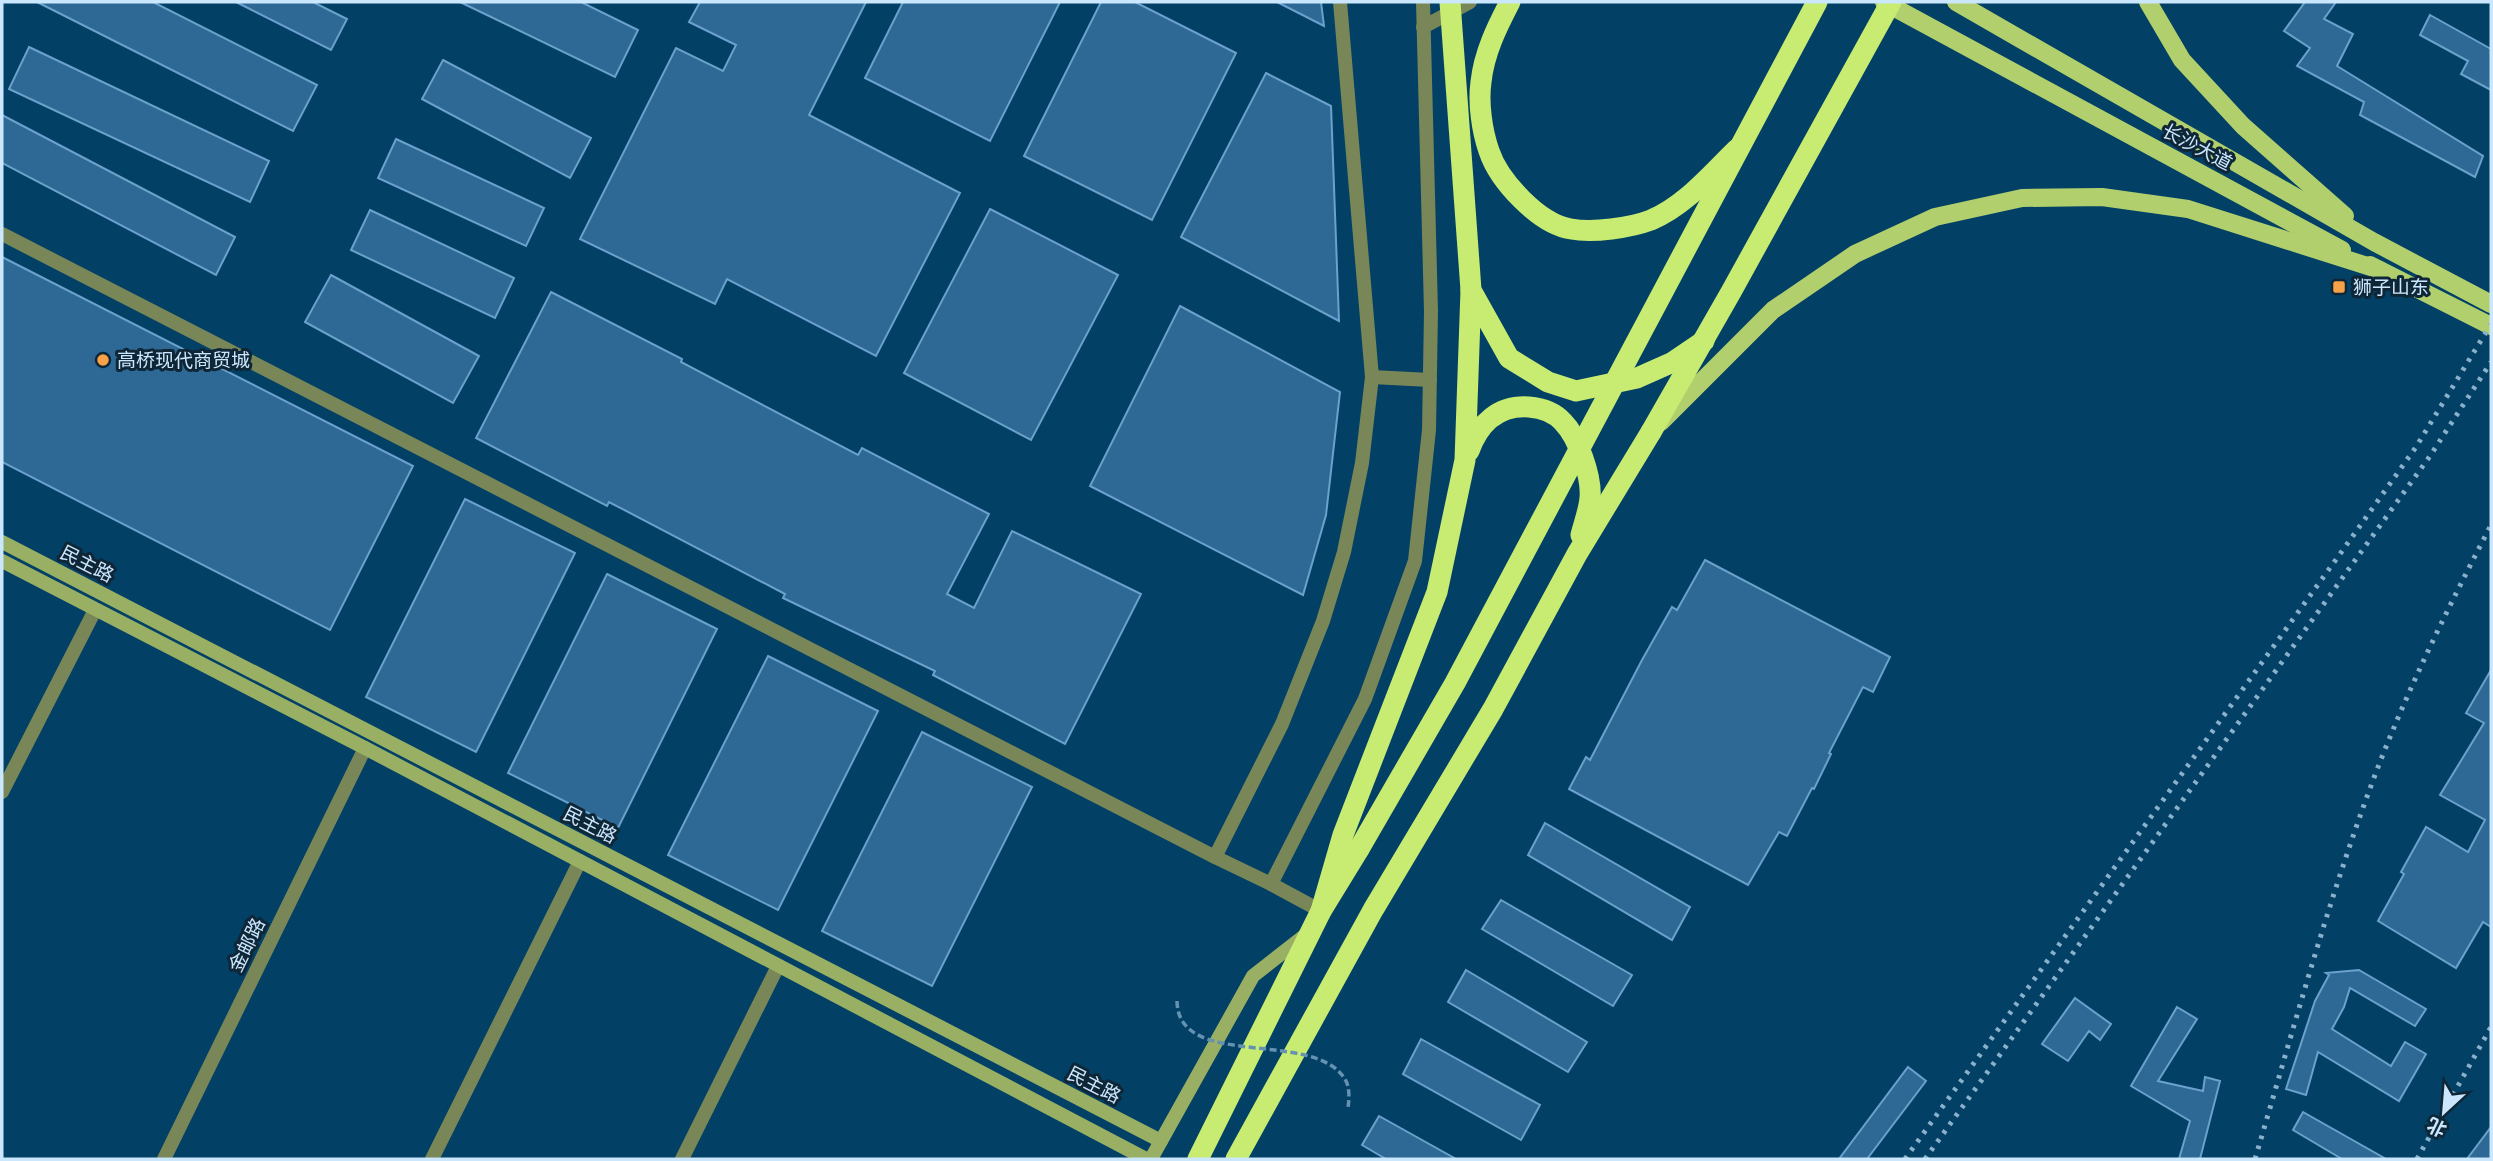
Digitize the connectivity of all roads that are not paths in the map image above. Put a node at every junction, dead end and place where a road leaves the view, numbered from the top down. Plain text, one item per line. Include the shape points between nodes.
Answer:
1 (1340, 2) edge
2 (1423, 2) edge
3 (1450, 2) edge
4 (1470, 2) edge
5 (1510, 2) edge
6 (1817, 2) edge
7 (1884, 2) edge
8 (1891, 2) edge
9 (1956, 2) edge
10 (2148, 2) edge
11 (1423, 27) junction
12 (1741, 145) junction
13 (2, 234) edge
14 (2374, 242) junction
15 (2380, 270) junction
16 (1471, 290) junction
17 (2491, 304) edge
18 (2491, 327) edge
19 (1704, 341) junction
20 (1372, 377) junction
21 (1430, 380) junction
22 (1651, 432) junction
23 (1465, 460) junction
24 (2, 542) edge
25 (1577, 554) junction
26 (2, 561) edge
27 (95, 610) junction
28 (365, 748) junction
29 (2, 792) edge
30 (1215, 857) junction
31 (580, 861) junction
32 (1271, 884) junction
33 (1316, 921) junction
34 (778, 965) junction
35 (1161, 1142) junction
36 (164, 1159) edge
37 (432, 1159) edge
38 (682, 1159) edge
39 (1149, 1159) edge
40 (1198, 1159) edge
41 (1236, 1159) edge

1 - 20 street
2 - 11 street
3 - 16 highway, bridge
4 - 11 street
5 - 12 highway via 1494,33 1480,83 1482,117 1489,152 1504,178 1535,213 1570,229 1615,228 1651,220 1681,202
6 - 12 highway, bridge
7 - 15 main road, 长沙大道
8 - 19 highway, bridge
9 - 14 main road
10 - 14 main road via 2182,60 2243,126
11 - 21 street
12 - 33 highway, bridge via 1455,683
13 - 30 street
14 - 17 main road
15 - 18 main road, 长沙大道
15 - 22 main road, bridge via 2188,209 2102,197 2022,198 1935,217 1855,254 1773,310
16 - 19 highway, bridge via 1509,358 1548,382 1576,391 1637,378
16 - 23 highway
19 - 22 highway, bridge
20 - 21 street
20 - 30 street via 1360,476 1323,621 1282,724
21 - 32 street via 1415,561 1365,699
22 - 25 highway
23 - 25 highway via 1475,433 1506,408 1544,408 1563,422 1587,470 1590,497
23 - 33 highway via 1437,592 1343,835
24 - 35 street, 民主路
25 - 41 highway
26 - 27 street, 民主路
27 - 28 street, 民主路
27 - 29 street
28 - 31 street, 民主路
28 - 36 street, 金邮路
30 - 32 street
31 - 34 street, 民主路
31 - 37 street
32 - 33 street
33 - 35 street via 1253,976
33 - 40 highway
34 - 38 street
34 - 39 street, 民主路
35 - 39 street

